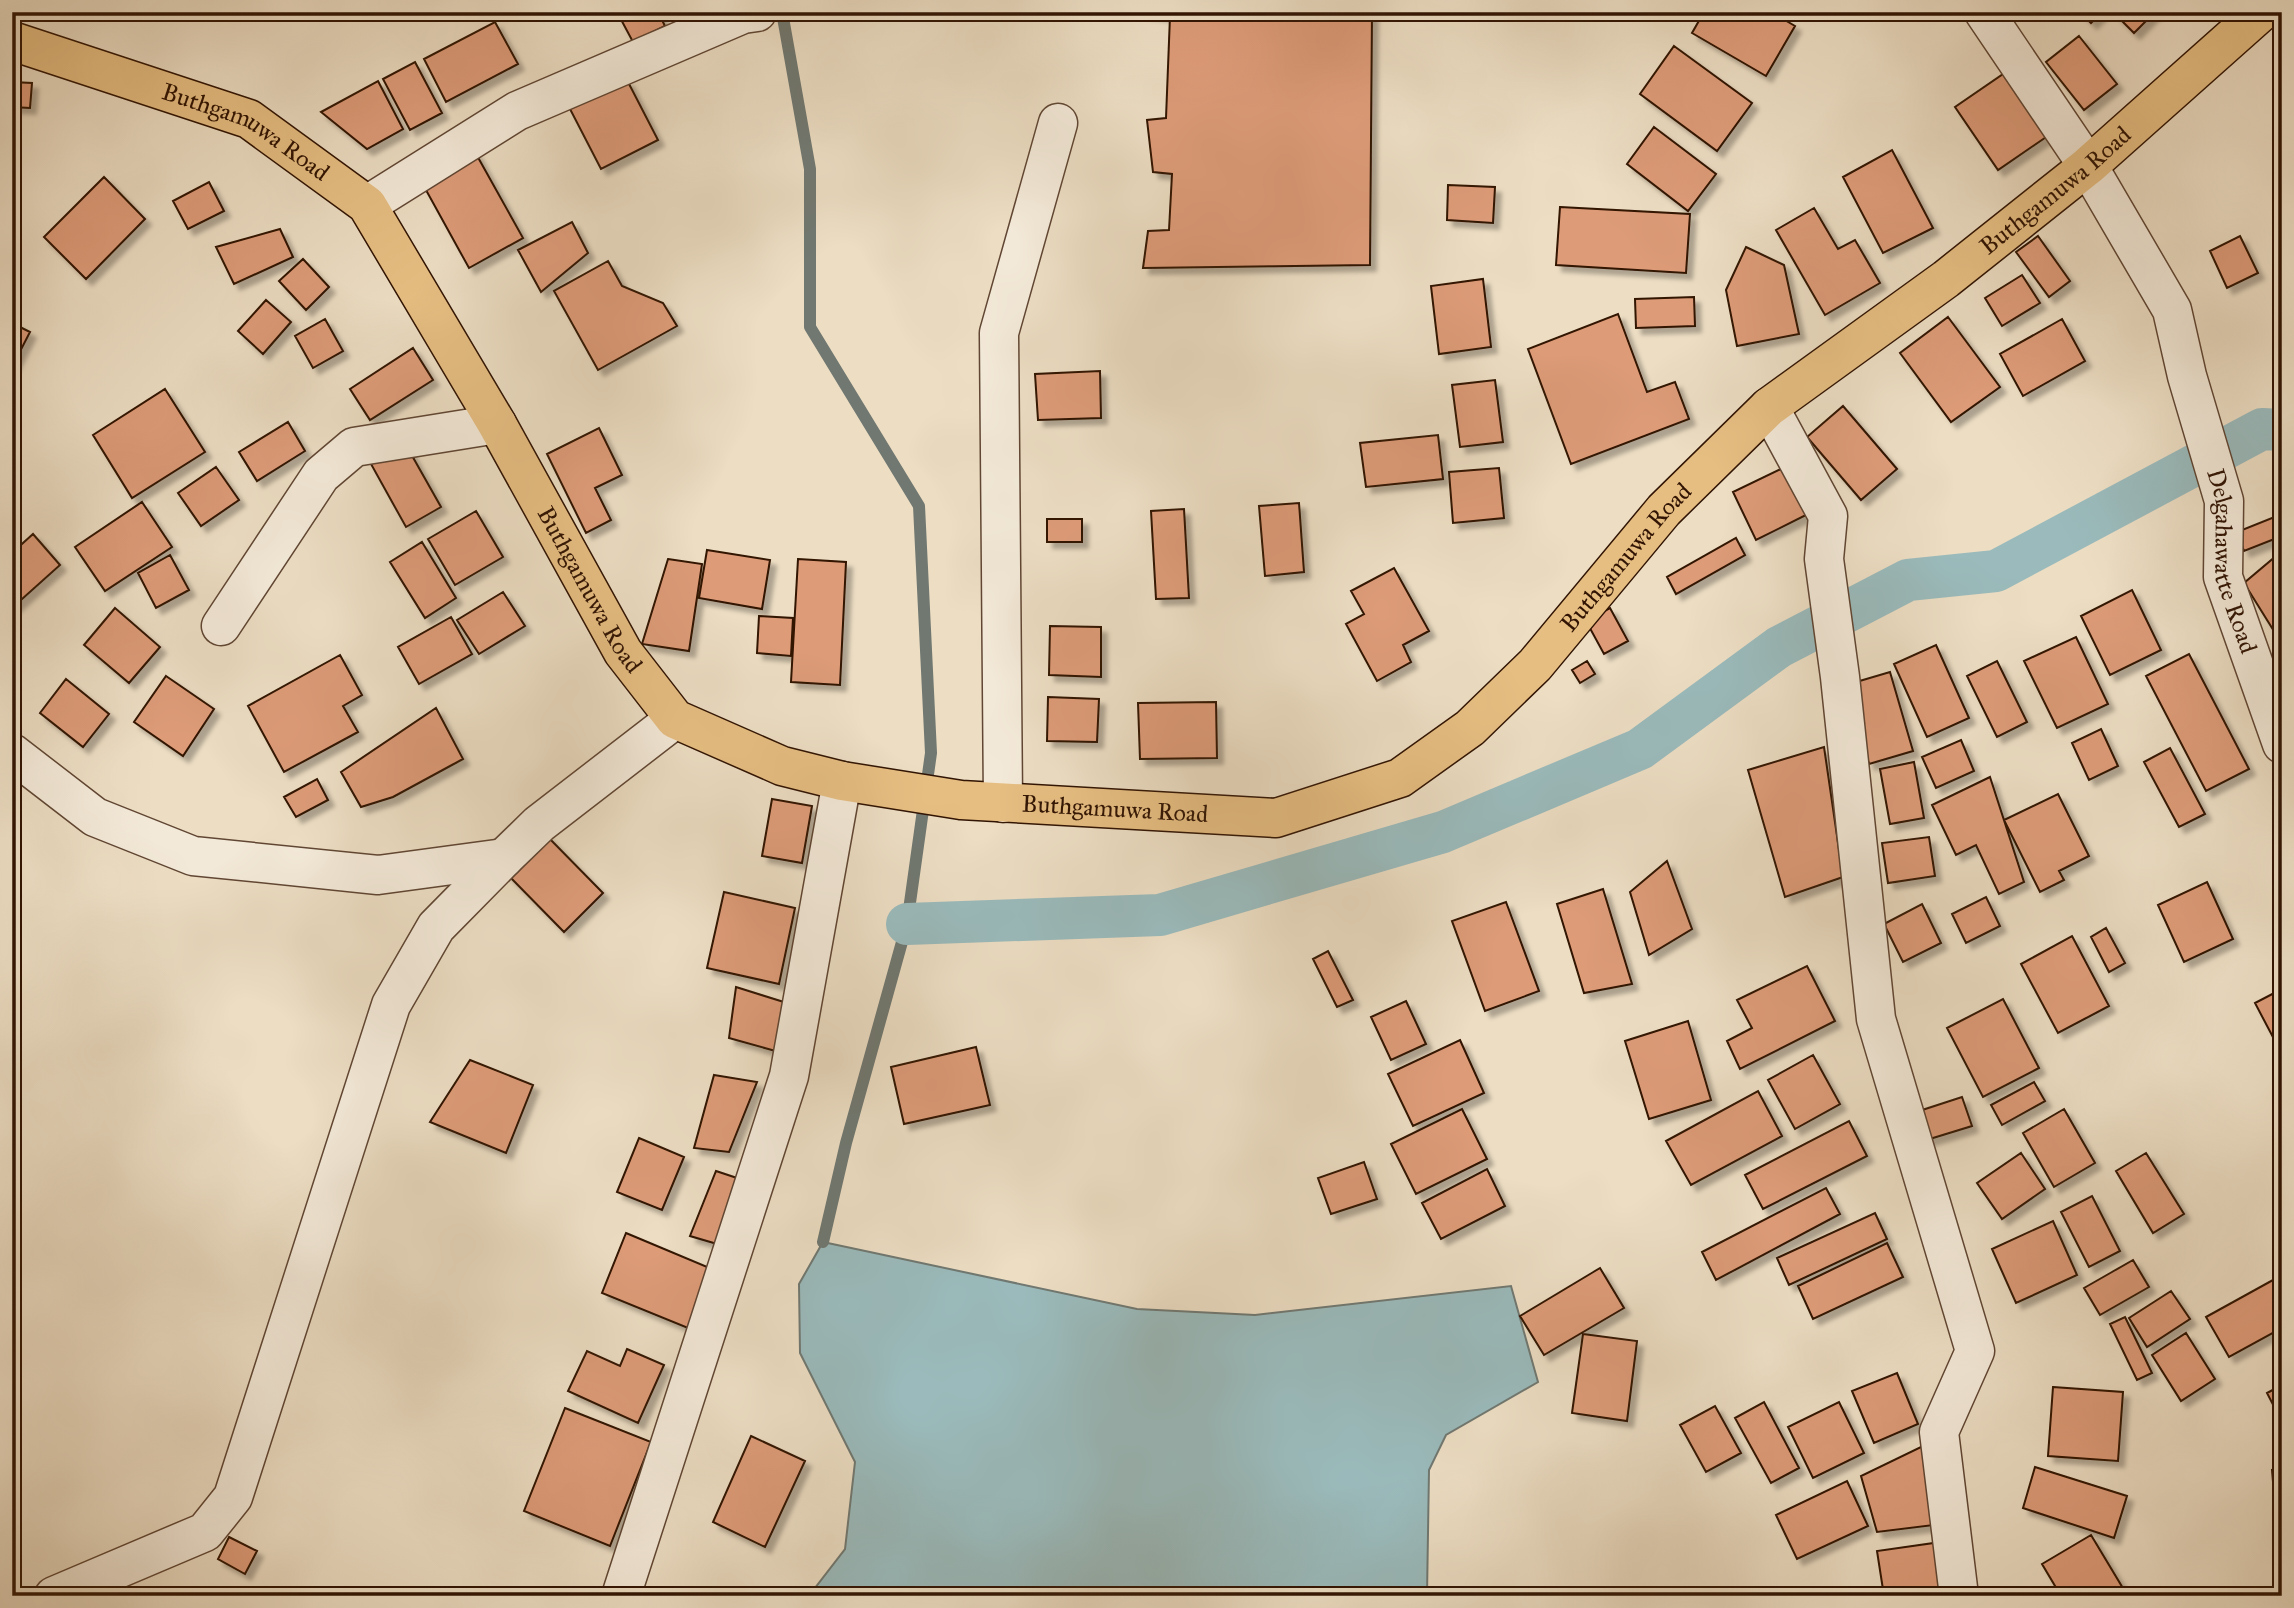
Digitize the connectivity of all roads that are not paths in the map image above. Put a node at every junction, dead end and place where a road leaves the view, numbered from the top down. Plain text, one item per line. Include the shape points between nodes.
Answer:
1 (1984, 12) edge
2 (2261, 12) edge
3 (750, 13) edge
4 (12, 41) edge
5 (1058, 123) dead end
6 (2088, 166) junction
7 (367, 205) junction
8 (1769, 407) junction
9 (496, 424) junction
10 (221, 626) dead end
11 (675, 719) junction
12 (2282, 744) edge
13 (12, 753) edge
14 (842, 781) junction
15 (1003, 803) junction
16 (504, 858) junction
17 (54, 1596) edge
18 (621, 1596) edge
19 (1959, 1596) edge

1 - 6 street, Delgahawatte Road
2 - 6 main road, Buthgamuwa Road
3 - 7 street via 517,111
4 - 7 main road, Buthgamuwa Road via 249,119
5 - 15 street via 999,334
6 - 8 main road, Buthgamuwa Road via 1946,279
6 - 12 street, Delgahawatte Road via 2172,310 2224,501 2223,576
7 - 9 main road, Buthgamuwa Road
8 - 15 main road, Buthgamuwa Road via 1664,510 1535,665 1470,728 1399,778 1276,818
8 - 19 street via 1828,516 1824,559 1876,1019 1975,1351 1939,1432
9 - 10 street via 354,447 321,475
9 - 11 main road, Buthgamuwa Road via 623,652
11 - 14 main road, Buthgamuwa Road via 782,766
11 - 16 street via 538,824
13 - 16 street via 95,817 193,856 379,875
14 - 15 main road, Buthgamuwa Road
14 - 18 street via 789,1076
16 - 17 street via 436,927 391,1005 233,1497 205,1532

